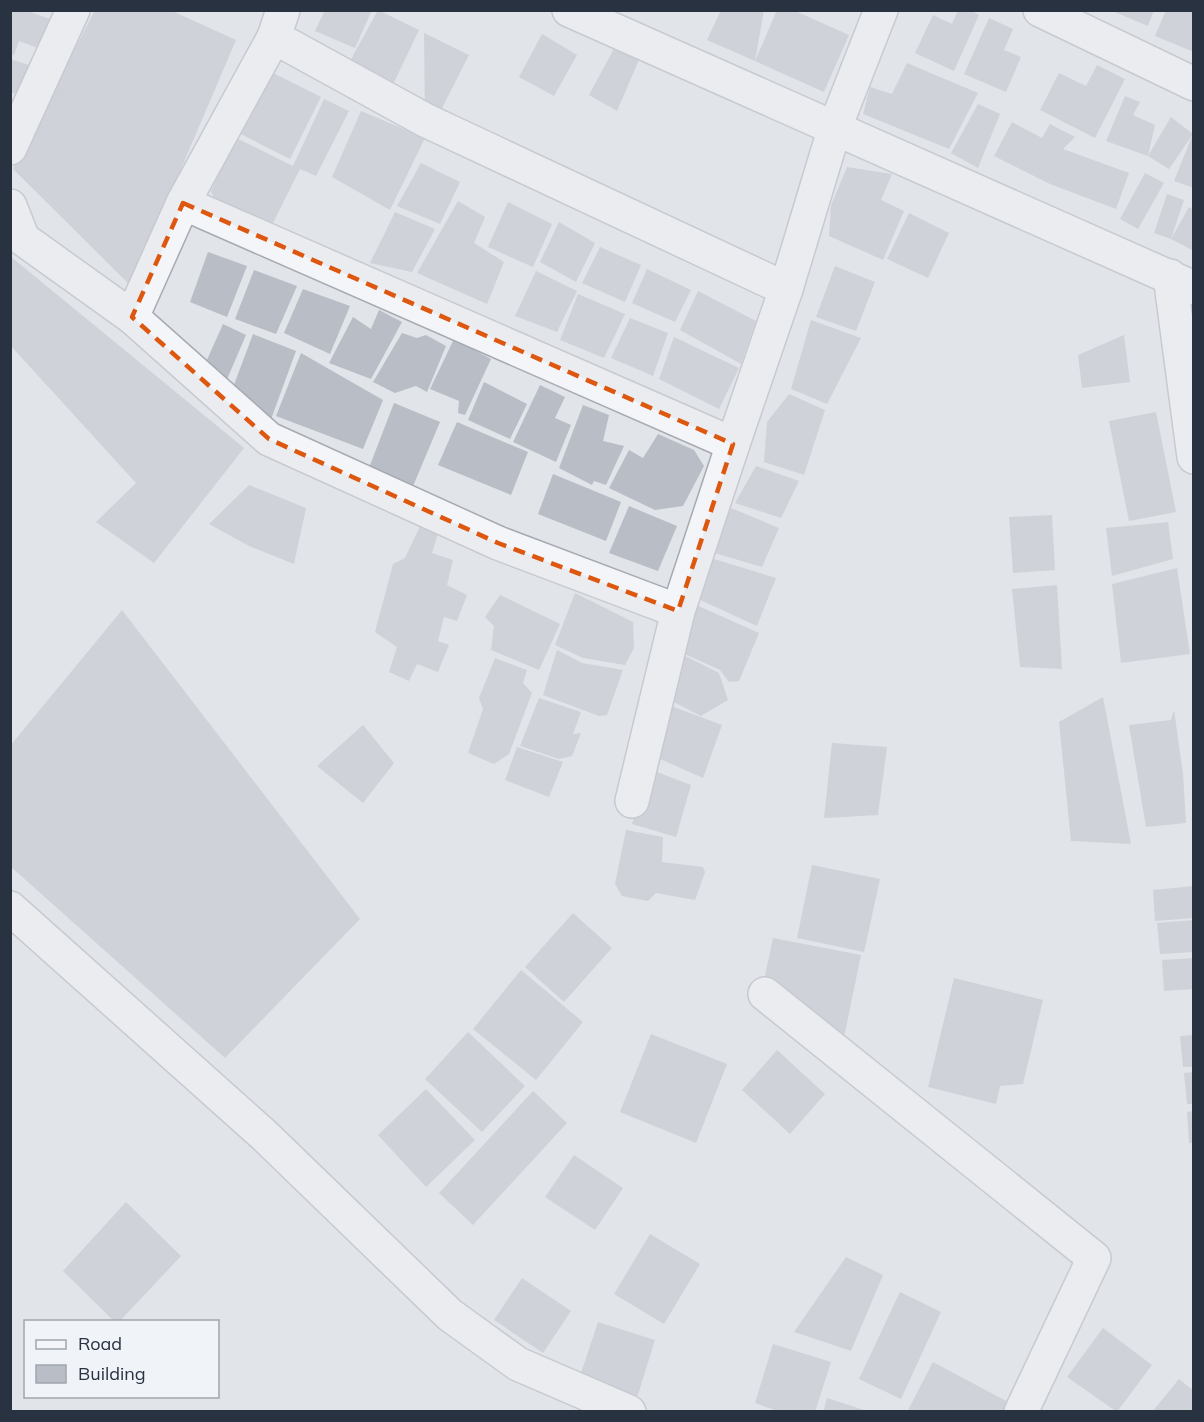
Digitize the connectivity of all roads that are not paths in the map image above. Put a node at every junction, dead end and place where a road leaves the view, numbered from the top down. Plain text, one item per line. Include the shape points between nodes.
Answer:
1 (73, 10) edge
2 (569, 10) edge
3 (881, 10) edge
4 (1040, 10) edge
5 (278, 24) edge
6 (1194, 84) edge
7 (835, 127) junction
8 (10, 148) edge
9 (183, 202) junction
10 (10, 206) edge
11 (1182, 282) edge
12 (786, 289) junction
13 (132, 317) junction
14 (733, 444) junction
15 (1194, 458) edge
16 (678, 611) junction
17 (632, 801) dead end
18 (10, 908) edge
19 (765, 993) dead end
20 (629, 1412) edge
21 (1021, 1412) edge

1 - 8 street
2 - 7 street
3 - 7 street
4 - 6 street
5 - 9 street
5 - 12 street via 425,120
7 - 11 street
7 - 12 street
9 - 13 street
9 - 14 street
10 - 13 street via 23,240
11 - 15 street
12 - 14 street
13 - 16 street via 269,439 498,543
14 - 16 street
16 - 17 street
18 - 20 street via 264,1135 450,1315 518,1364
19 - 21 street via 1094,1258

